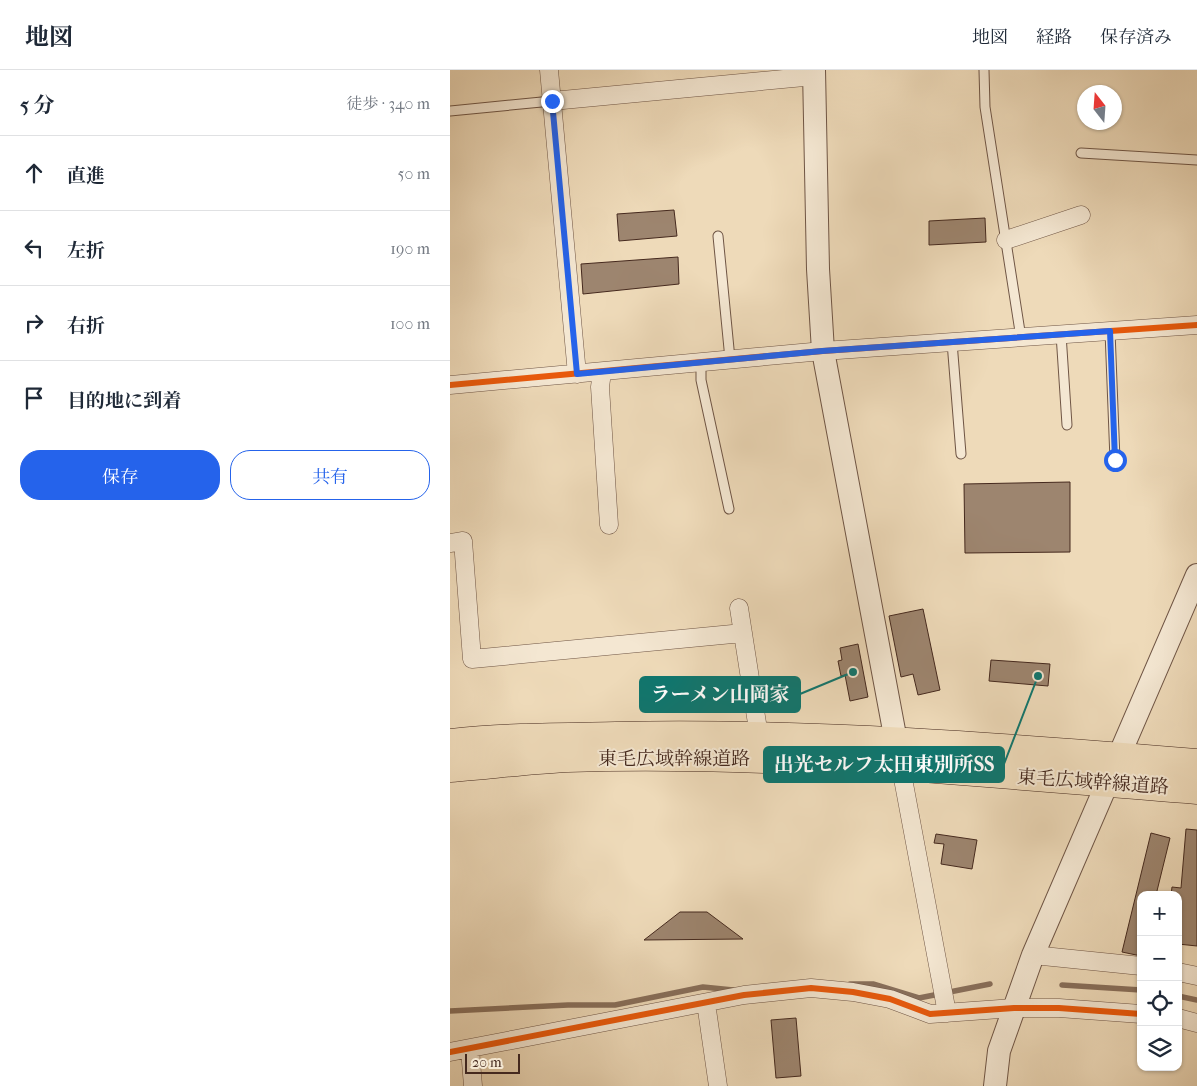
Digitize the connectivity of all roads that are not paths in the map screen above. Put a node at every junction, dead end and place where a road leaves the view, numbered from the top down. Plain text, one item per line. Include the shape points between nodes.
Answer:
1 (549, 70) edge
2 (984, 70) edge
3 (815, 73) edge
4 (552, 101) junction
5 (450, 111) edge
6 (1081, 153) dead end
7 (1197, 160) edge
8 (1081, 216) dead end
9 (718, 236) dead end
10 (1006, 240) junction
11 (1197, 325) edge
12 (1110, 331) junction
13 (1061, 334) junction
14 (1021, 338) junction
15 (952, 342) junction
16 (822, 351) junction
17 (730, 359) junction
18 (700, 362) junction
19 (602, 372) junction
20 (577, 374) junction
21 (450, 385) edge
22 (1067, 425) dead end
23 (961, 454) dead end
24 (1115, 460) dead end
25 (729, 509) dead end
26 (609, 525) dead end
27 (450, 543) edge
28 (1197, 575) edge
29 (739, 608) dead end
30 (743, 633) junction
31 (758, 736) junction
32 (896, 741) junction
33 (450, 743) edge
34 (1118, 757) junction
35 (1197, 763) edge
36 (450, 768) edge
37 (901, 768) junction
38 (1109, 783) junction
39 (1197, 790) edge
40 (1033, 956) junction
41 (1137, 966) edge
42 (1182, 973) edge
43 (1197, 976) edge
44 (706, 1002) junction
45 (1014, 1008) junction
46 (947, 1013) junction
47 (1137, 1014) edge
48 (1182, 1019) edge
49 (1197, 1023) edge
50 (470, 1049) junction
51 (450, 1052) edge
52 (473, 1086) edge
53 (718, 1086) edge
54 (995, 1086) edge

1 - 4 street
2 - 10 lane via 985,107
3 - 4 street
3 - 16 street
4 - 5 lane
4 - 20 street
6 - 7 lane
8 - 10 street
9 - 17 lane
10 - 14 lane
11 - 12 street
12 - 13 street
12 - 24 lane
13 - 14 street
13 - 22 lane
14 - 15 street
15 - 16 street
15 - 23 lane
16 - 17 street
16 - 32 street
17 - 18 street
18 - 19 street
18 - 25 lane via 701,380
19 - 20 street
19 - 26 street via 600,387
20 - 21 street
27 - 30 street via 463,541 472,659
28 - 34 street
29 - 30 street
30 - 31 street
31 - 32 highway, 東毛広域幹線道路
31 - 33 highway, 東毛広域幹線道路 via 630,736
32 - 34 highway, 東毛広域幹線道路
34 - 35 highway, 東毛広域幹線道路
34 - 38 street
36 - 37 highway, 東毛広域幹線道路 via 566,758 675,757
37 - 38 highway, 東毛広域幹線道路
37 - 46 street
38 - 39 highway, 東毛広域幹線道路
38 - 40 street
40 - 41 street
40 - 45 street
42 - 43 street
44 - 46 street via 811,988 890,999 930,1014
44 - 50 street
44 - 53 street
45 - 46 street
45 - 47 street
45 - 54 street via 999,1051
48 - 49 street
50 - 51 street
50 - 52 street

